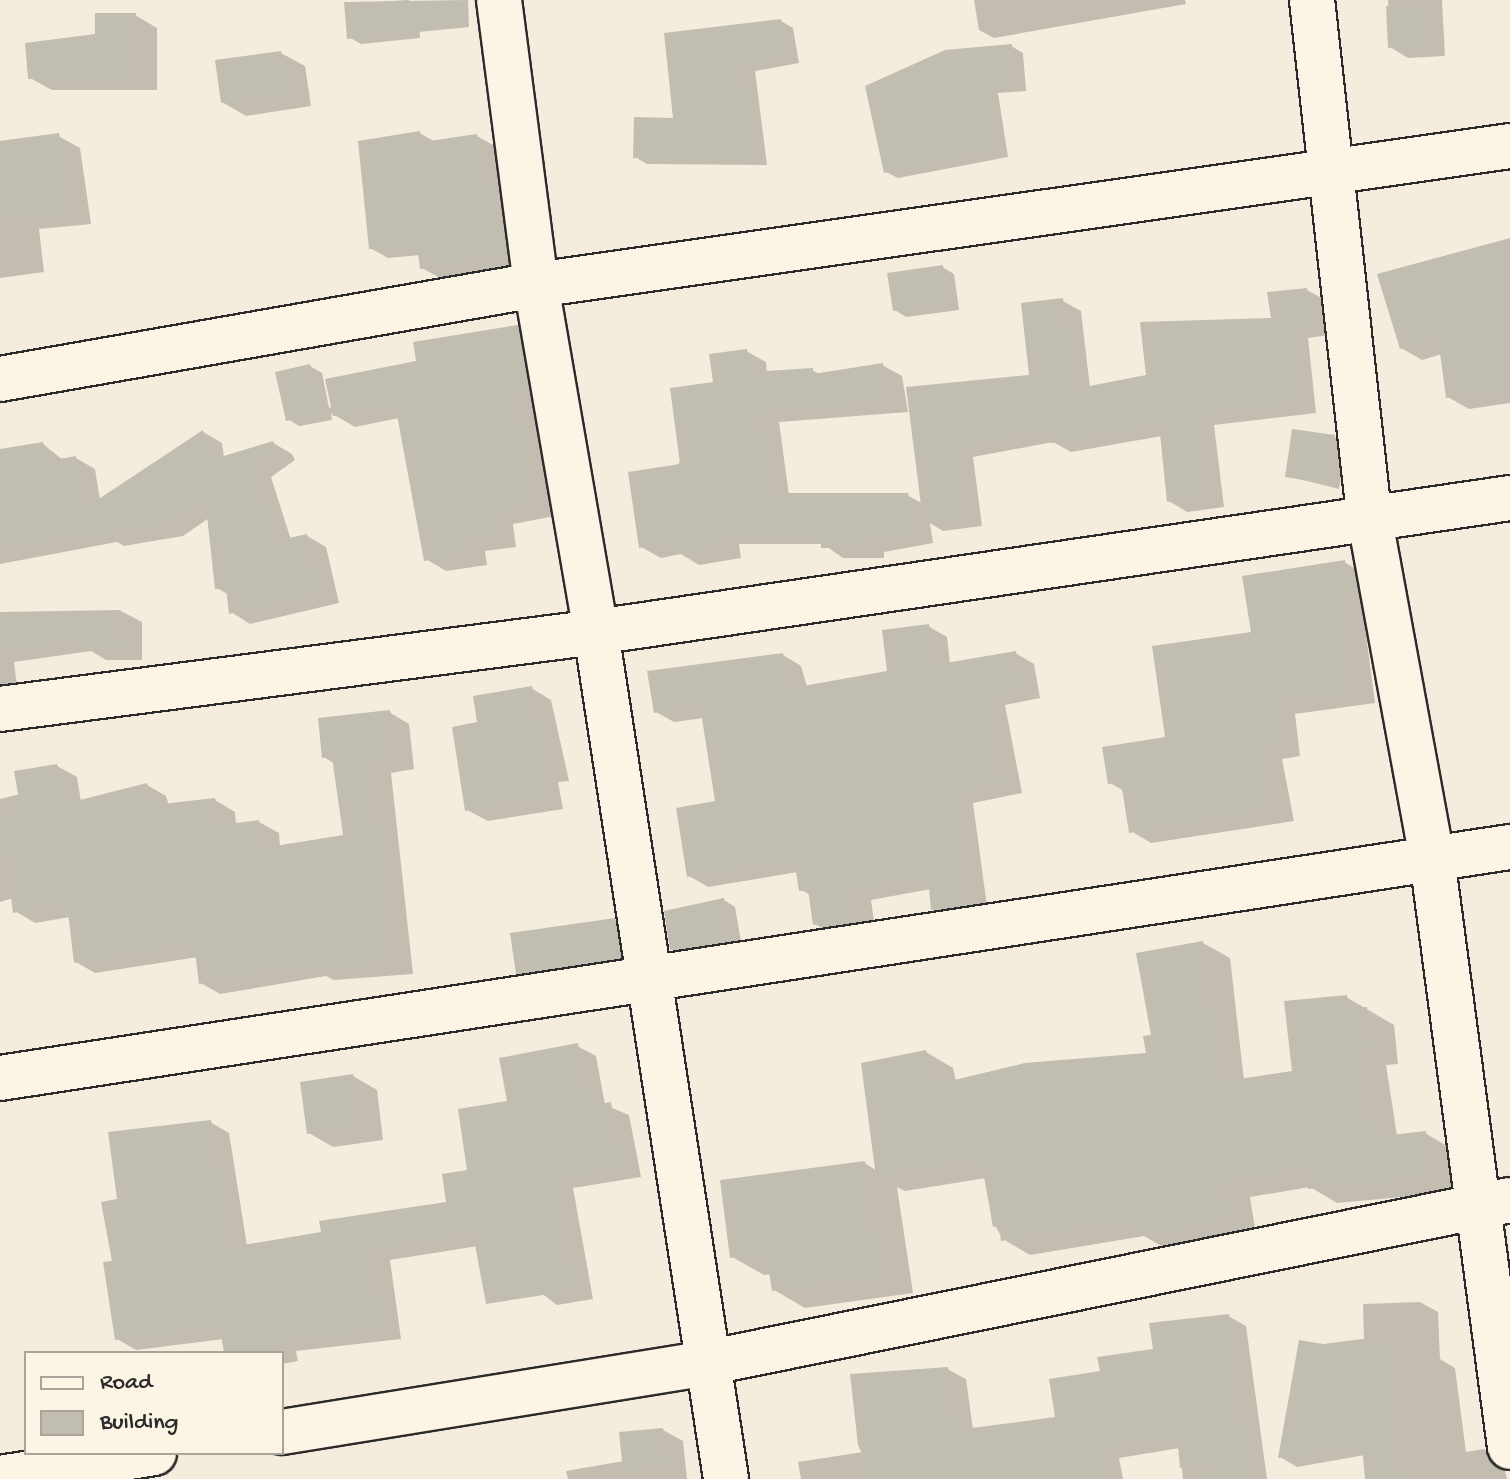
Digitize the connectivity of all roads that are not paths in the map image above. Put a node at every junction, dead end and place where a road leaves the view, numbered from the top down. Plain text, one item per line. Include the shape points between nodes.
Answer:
1 (499, 0) edge
2 (1312, 0) edge
3 (1510, 146) edge
4 (1330, 175) junction
5 (536, 285) junction
6 (0, 379) edge
7 (1510, 498) edge
8 (1369, 515) junction
9 (596, 632) junction
10 (0, 709) edge
11 (1510, 847) edge
12 (1432, 858) junction
13 (647, 981) junction
14 (0, 1078) edge
15 (1493, 1202) edge
16 (706, 1363) junction
17 (284, 1432) edge
18 (1510, 1447) edge
19 (142, 1455) edge
20 (0, 1478) edge
21 (726, 1479) edge

1 - 5 street
2 - 4 street
3 - 4 street
4 - 5 street
4 - 8 street
5 - 6 street
5 - 9 street
7 - 8 street
8 - 9 street
8 - 12 street
9 - 10 street
9 - 13 street
11 - 12 street
12 - 13 street
12 - 15 street
13 - 14 street
13 - 16 street
15 - 16 street
15 - 18 street
16 - 17 street
16 - 21 street
19 - 20 street

